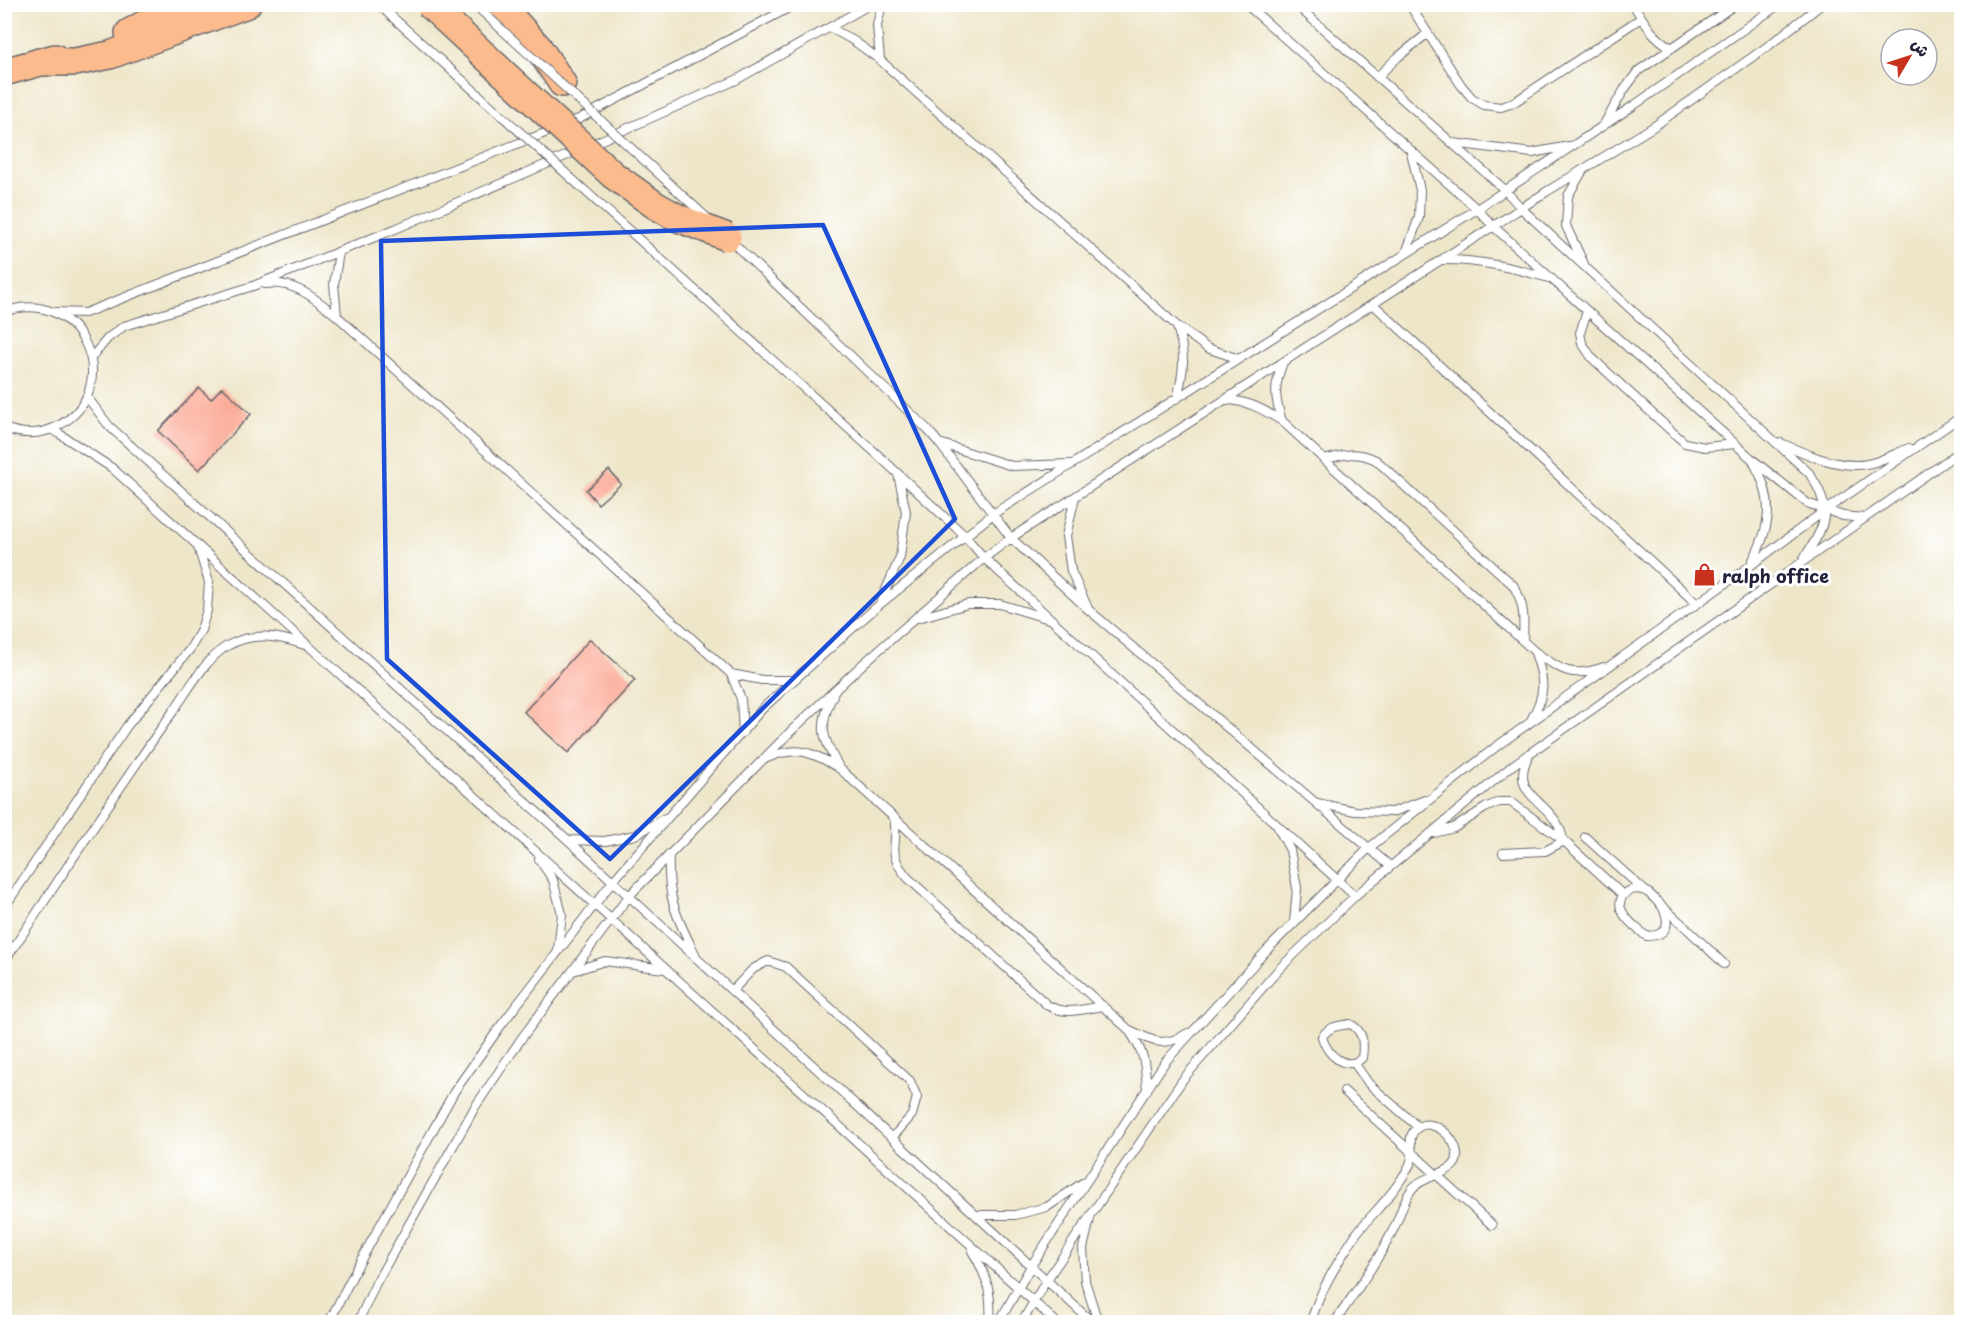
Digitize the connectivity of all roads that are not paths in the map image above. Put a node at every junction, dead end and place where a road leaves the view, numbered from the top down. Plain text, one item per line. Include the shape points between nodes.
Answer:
1 (180, 4) edge
2 (247, 4) edge
3 (378, 4) edge
4 (429, 4) edge
5 (474, 4) edge
6 (499, 4) edge
7 (796, 4) edge
8 (871, 4) edge
9 (882, 4) edge
10 (1246, 4) edge
11 (1295, 4) edge
12 (1409, 4) edge
13 (1633, 4) edge
14 (1736, 4) edge
15 (1780, 4) edge
16 (1822, 4) edge
17 (159, 13) edge
18 (1641, 18) junction
19 (831, 28) junction
20 (1428, 33) junction
21 (1672, 48) junction
22 (880, 60) junction
23 (39, 62) junction
24 (4, 72) edge
25 (1377, 77) junction
26 (562, 83) junction
27 (1603, 126) junction
28 (1452, 143) junction
29 (1573, 146) junction
30 (1411, 150) junction
31 (1584, 169) junction
32 (1505, 190) junction
33 (1477, 209) junction
34 (1521, 209) junction
35 (1494, 226) junction
36 (727, 237) junction
37 (339, 252) junction
38 (1405, 254) junction
39 (1442, 260) junction
40 (1586, 268) junction
41 (1552, 279) junction
42 (253, 286) junction
43 (1374, 304) junction
44 (1587, 311) junction
45 (4, 312) edge
46 (56, 312) junction
47 (336, 316) junction
48 (1177, 326) junction
49 (91, 358) junction
50 (1239, 359) junction
51 (1283, 362) junction
52 (87, 397) junction
53 (1177, 398) junction
54 (1224, 400) junction
55 (1962, 416) edge
56 (1282, 421) junction
57 (4, 428) edge
58 (52, 429) junction
59 (1773, 439) junction
60 (939, 442) junction
61 (1924, 442) junction
62 (1736, 444) junction
63 (1962, 450) edge
64 (1752, 459) junction
65 (1324, 460) junction
66 (1072, 464) junction
67 (898, 472) junction
68 (1075, 497) junction
69 (1827, 509) junction
70 (993, 514) junction
71 (1864, 518) junction
72 (964, 536) junction
73 (1011, 538) junction
74 (198, 545) junction
75 (984, 558) junction
76 (1800, 563) junction
77 (1750, 566) junction
78 (880, 604) junction
79 (1697, 604) junction
80 (1089, 610) junction
81 (914, 620) junction
82 (1053, 620) junction
83 (1523, 641) junction
84 (308, 646) junction
85 (1534, 651) junction
86 (1612, 664) junction
87 (731, 674) junction
88 (794, 680) junction
89 (835, 690) junction
90 (1529, 723) junction
91 (742, 732) junction
92 (1530, 753) junction
93 (762, 760) junction
94 (839, 768) junction
95 (1432, 798) junction
96 (1316, 803) junction
97 (671, 814) junction
98 (894, 817) junction
99 (1274, 821) junction
100 (1429, 834) junction
101 (1585, 837) dead end
102 (568, 840) junction
103 (1564, 841) junction
104 (531, 848) junction
105 (1370, 848) junction
106 (1503, 853) dead end
107 (669, 854) junction
108 (1390, 866) junction
109 (1338, 879) junction
110 (612, 881) junction
111 (1647, 892) junction
112 (1623, 895) junction
113 (630, 896) junction
114 (1355, 896) junction
115 (594, 904) junction
116 (1662, 906) junction
117 (4, 908) edge
118 (611, 920) junction
119 (1294, 924) junction
120 (558, 951) junction
121 (697, 958) junction
122 (4, 963) edge
123 (1724, 964) dead end
124 (666, 969) junction
125 (572, 972) junction
126 (732, 991) junction
127 (1103, 1006) junction
128 (1128, 1029) junction
129 (1194, 1030) junction
130 (1356, 1064) junction
131 (1147, 1090) junction
132 (1344, 1091) dead end
133 (1418, 1127) junction
134 (892, 1138) junction
135 (1412, 1154) junction
136 (1437, 1174) junction
137 (1088, 1180) junction
138 (976, 1215) junction
139 (1091, 1215) junction
140 (1492, 1225) dead end
141 (967, 1242) junction
142 (1031, 1266) junction
143 (1046, 1281) junction
144 (1018, 1288) junction
145 (1034, 1302) junction
146 (329, 1323) edge
147 (358, 1323) edge
148 (990, 1323) edge
149 (999, 1323) edge
150 (1022, 1323) edge
151 (1056, 1323) edge
152 (1092, 1323) edge
153 (1098, 1323) edge
154 (1310, 1323) edge
155 (1335, 1323) edge

1 - 17 highway
2 - 23 highway via 110,55 75,62
3 - 67 lane, bridge
4 - 36 highway, bridge via 633,191 670,213
5 - 26 lane, bridge
6 - 26 highway via 531,39
7 - 46 lane via 579,119 85,313
8 - 19 lane
9 - 22 lane via 877,25
10 - 30 lane
11 - 25 lane
12 - 20 lane
13 - 18 lane
14 - 21 lane
15 - 27 lane
16 - 31 lane via 1653,127
17 - 23 highway via 103,43
18 - 20 lane via 1513,103 1501,107 1484,105 1472,98
18 - 21 lane via 1661,42
19 - 22 lane
19 - 37 lane via 736,80
20 - 25 lane
21 - 27 lane via 1638,71
22 - 48 lane
23 - 24 highway
25 - 28 lane
26 - 36 lane, bridge
27 - 29 lane
28 - 29 lane via 1532,153
28 - 32 lane
29 - 32 lane
30 - 33 lane
30 - 38 lane via 1420,190 1419,217
31 - 34 lane
31 - 40 lane via 1568,196 1566,226
32 - 33 lane
32 - 34 lane
33 - 35 lane
33 - 38 lane
34 - 35 lane
34 - 40 lane
35 - 39 lane
35 - 41 lane
36 - 60 lane, bridge
37 - 42 lane
37 - 47 lane via 334,284
38 - 50 lane
39 - 41 lane via 1507,266
39 - 43 lane
40 - 59 lane
41 - 44 lane
42 - 47 lane via 287,285 305,292
42 - 49 lane via 124,326
43 - 51 lane
43 - 79 lane
44 - 62 lane
44 - 62 lane via 1580,333 1592,358 1669,429 1685,443 1705,447
45 - 46 lane via 37,306
46 - 49 lane via 72,323
47 - 87 lane
48 - 50 lane via 1207,348
48 - 53 lane via 1184,347
49 - 52 lane via 92,378
50 - 53 lane
51 - 54 lane
51 - 56 lane via 1275,384
52 - 58 lane via 66,422
52 - 102 lane via 109,426
53 - 66 lane
54 - 56 lane via 1242,400
54 - 68 lane
55 - 61 lane
56 - 65 lane
57 - 58 lane via 21,433
58 - 74 lane via 112,468
59 - 61 lane via 1813,457 1856,465
59 - 69 lane via 1809,473
60 - 66 lane via 1012,466
60 - 70 lane
61 - 69 lane
62 - 64 lane
63 - 71 lane
64 - 69 lane via 1807,503
64 - 77 lane via 1764,481 1768,527
65 - 83 lane
65 - 83 lane via 1364,454 1376,460 1428,507 1513,585 1524,610
66 - 70 lane
67 - 72 lane
67 - 78 lane via 906,512 900,556
68 - 73 lane
68 - 80 lane via 1066,536 1071,571
69 - 71 lane via 1843,516
69 - 76 lane via 1820,530
69 - 77 lane
70 - 72 lane
70 - 73 lane
71 - 76 lane
72 - 75 lane
72 - 78 lane
73 - 75 lane
73 - 80 lane
74 - 84 lane
74 - 117 lane via 209,582 201,630 127,726
75 - 81 lane
75 - 82 lane
76 - 92 lane
77 - 79 lane
78 - 88 lane
79 - 86 lane
80 - 96 lane
81 - 82 lane via 968,604 1000,604
81 - 89 lane
82 - 99 lane
83 - 85 lane
84 - 104 lane
84 - 122 lane via 280,637 255,635 226,646 206,666
85 - 86 lane via 1572,673 1587,673
85 - 90 lane via 1542,671 1543,691
86 - 90 lane
87 - 88 lane via 762,680
87 - 91 lane via 741,699
88 - 91 lane
89 - 93 lane
89 - 94 lane via 822,726 826,744
90 - 95 lane
91 - 97 lane
92 - 100 lane
92 - 103 lane via 1523,767 1525,788 1558,824
93 - 94 lane via 800,750 814,753
93 - 107 lane
94 - 98 lane
95 - 96 lane via 1393,812 1355,811
95 - 105 lane
96 - 105 lane
97 - 102 lane via 635,835 605,841
97 - 110 lane
98 - 127 lane
98 - 127 lane via 897,866 1038,997 1059,1011
99 - 109 lane
99 - 119 lane via 1290,850 1297,888
100 - 103 lane via 1454,828 1499,802 1511,802
100 - 108 lane
101 - 111 lane
102 - 110 lane
103 - 106 lane via 1545,850
103 - 112 lane
104 - 115 lane
104 - 120 lane via 554,880 562,914
105 - 108 lane
105 - 109 lane
107 - 113 lane
107 - 121 lane via 668,880 675,914
108 - 114 lane
109 - 114 lane
109 - 119 lane
110 - 113 lane
110 - 115 lane
111 - 112 lane via 1638,888
111 - 116 lane
112 - 116 lane via 1622,913 1646,936 1656,936 1667,925
113 - 118 lane
113 - 121 lane
114 - 139 lane via 1279,969 1184,1078
115 - 118 lane
115 - 120 lane
116 - 123 lane
118 - 124 lane
118 - 125 lane
119 - 129 lane
120 - 146 lane via 454,1092
121 - 126 lane
124 - 125 lane via 605,961
124 - 141 lane
125 - 147 lane via 475,1107 376,1283
126 - 134 lane
126 - 134 lane via 753,969 768,961 786,967 822,999 910,1081 917,1097 912,1115
127 - 128 lane
128 - 129 lane via 1164,1042
128 - 131 lane via 1141,1048
129 - 131 lane via 1165,1062
130 - 130 lane via 1364,1049 1357,1028 1350,1024 1326,1030 1322,1037 1324,1046 1338,1060
130 - 133 lane via 1369,1084
131 - 137 lane
132 - 135 lane
133 - 135 lane via 1412,1133
133 - 136 lane via 1432,1125 1453,1140 1458,1153 1456,1163
134 - 138 lane
135 - 136 lane
135 - 154 lane via 1401,1180 1355,1236 1329,1277
136 - 140 lane
136 - 155 lane via 1419,1180 1410,1191 1393,1230
137 - 138 lane via 1047,1207 1015,1215
137 - 142 lane
138 - 142 lane
139 - 143 lane
139 - 153 lane via 1083,1248 1084,1281
141 - 144 lane
141 - 148 lane via 985,1271
142 - 143 lane
142 - 144 lane
143 - 145 lane
143 - 152 lane
144 - 145 lane
144 - 149 lane
145 - 150 lane
145 - 151 lane

